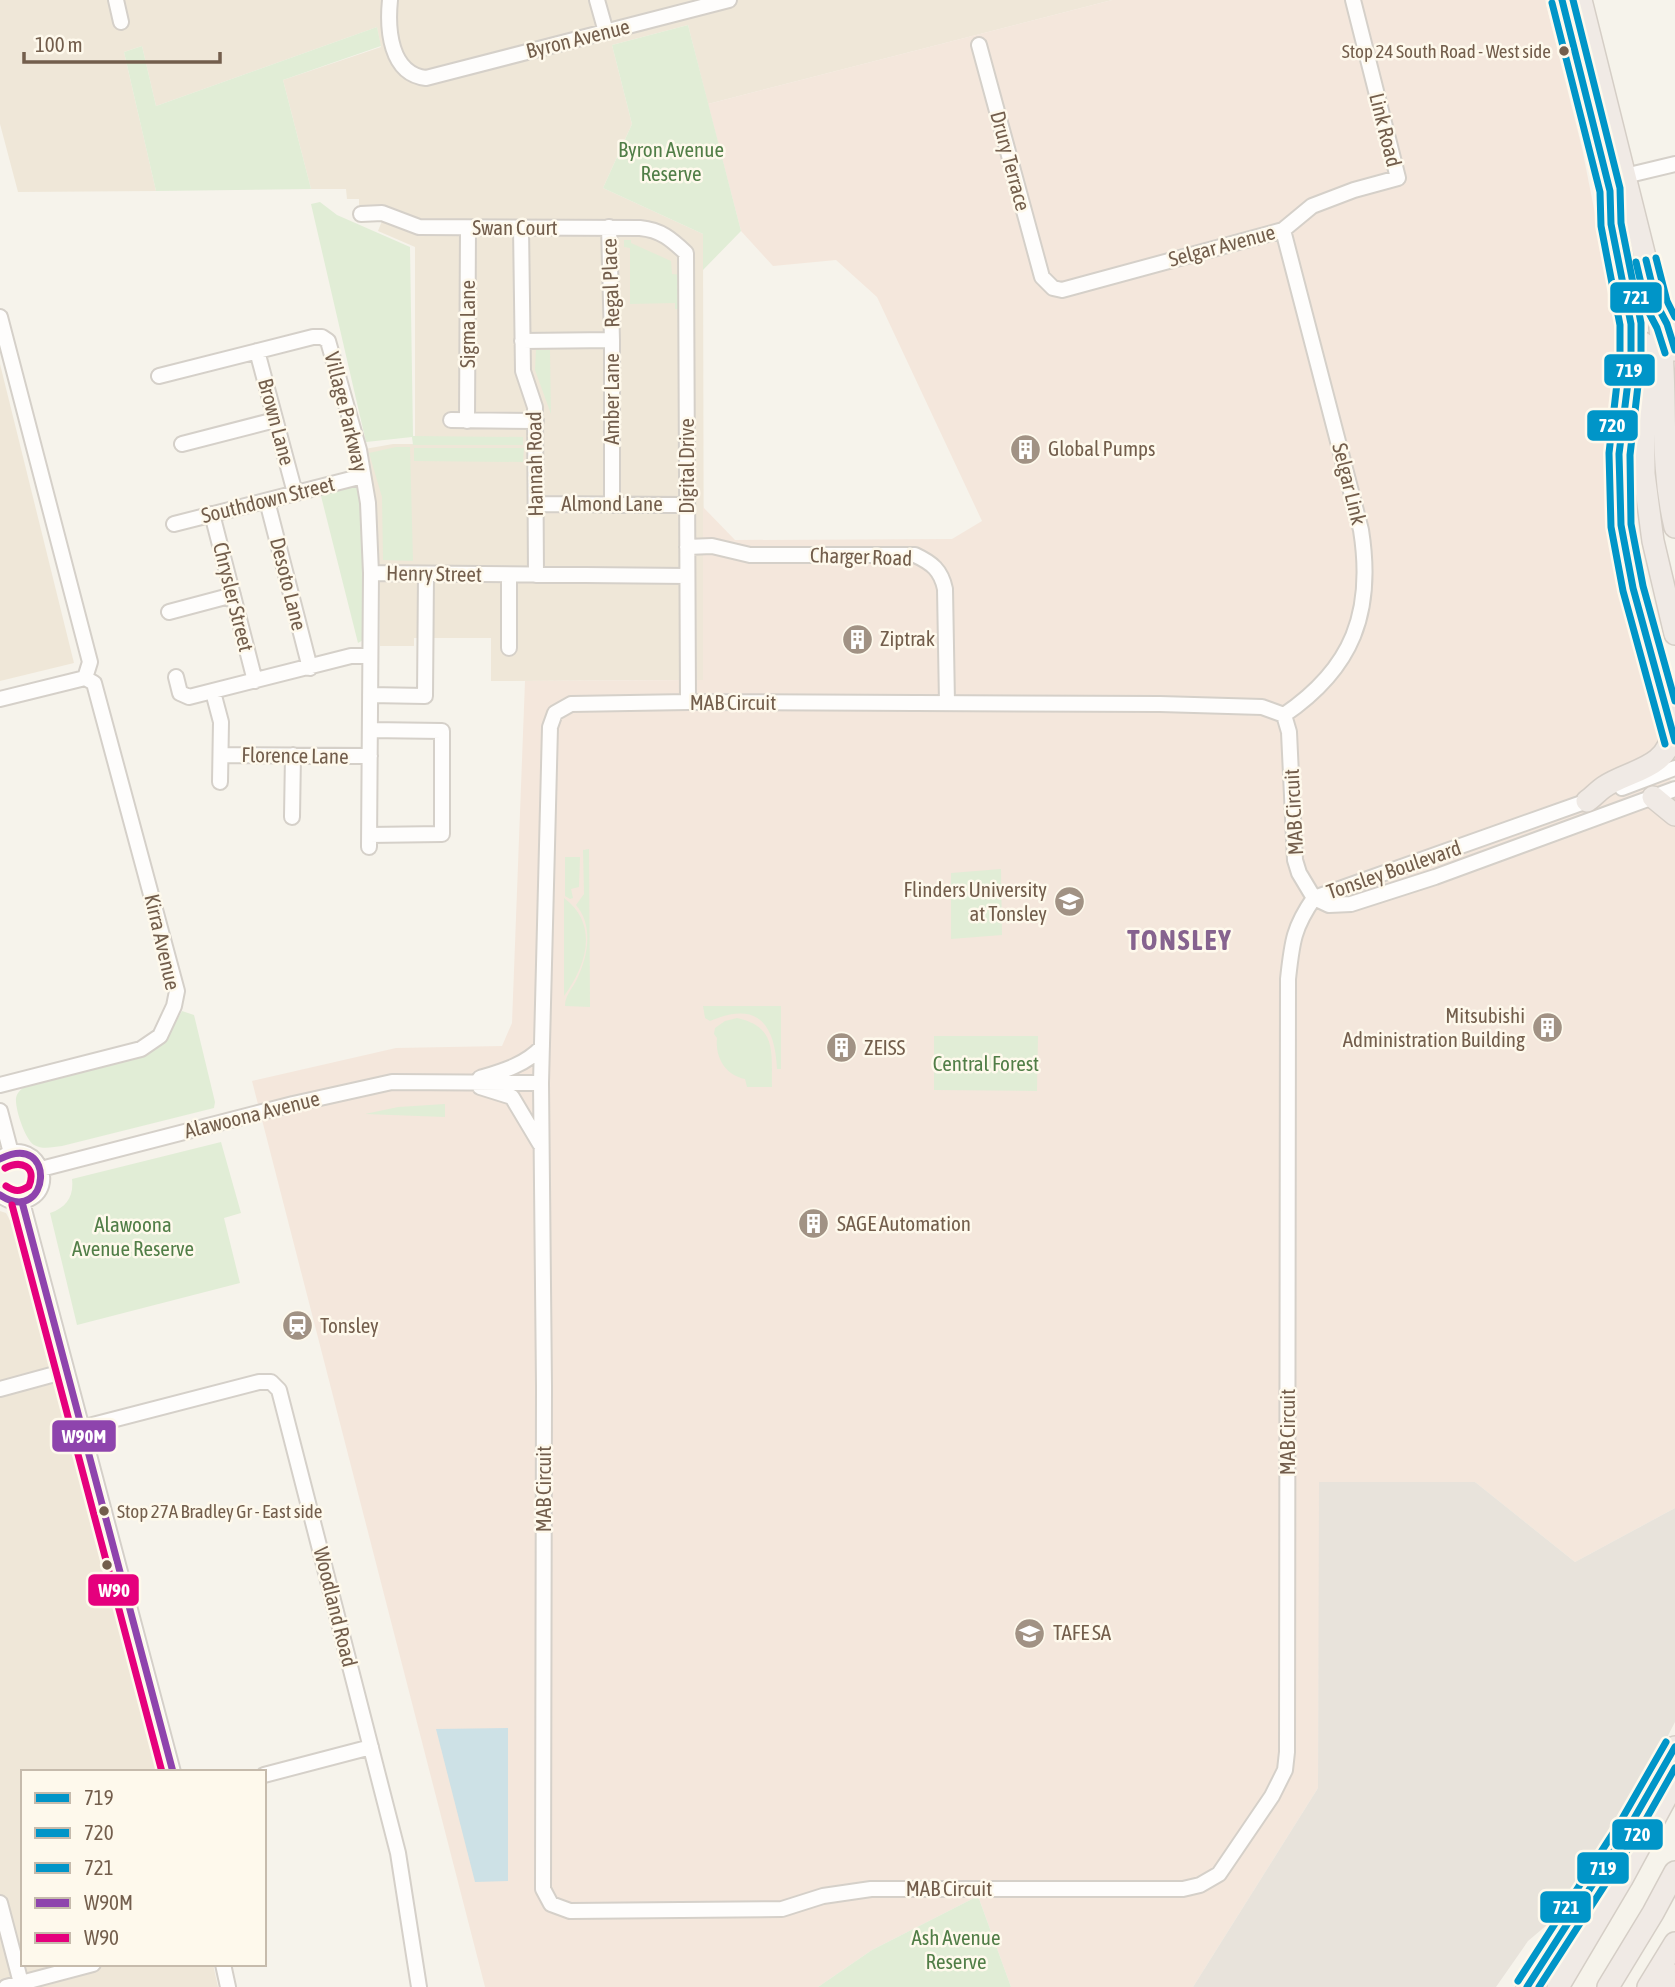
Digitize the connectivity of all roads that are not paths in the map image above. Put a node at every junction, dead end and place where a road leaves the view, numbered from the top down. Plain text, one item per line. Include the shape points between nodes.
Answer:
1 (116, 0) edge
2 (390, 0) edge
3 (597, 0) edge
4 (729, 0) edge
5 (1353, 0) edge
6 (1562, 0) edge
7 (1581, 0) edge
8 (121, 22) dead end
9 (606, 32) junction
10 (979, 45) dead end
11 (1675, 164) edge
12 (1398, 178) joint
13 (1618, 183) junction
14 (361, 214) dead end
15 (609, 227) junction
16 (468, 228) junction
17 (521, 228) junction
18 (1283, 230) junction
19 (669, 237) joint
20 (1042, 277) joint
21 (1657, 305) junction
22 (0, 317) edge
23 (612, 340) junction
24 (522, 341) junction
25 (1675, 350) edge
26 (257, 351) junction
27 (159, 376) dead end
28 (275, 419) junction
29 (450, 421) dead end
30 (467, 421) junction
31 (536, 421) junction
32 (182, 444) dead end
33 (363, 476) junction
34 (295, 494) junction
35 (267, 501) junction
36 (536, 504) junction
37 (612, 505) junction
38 (687, 505) junction
39 (212, 514) junction
40 (174, 524) dead end
41 (1675, 527) edge
42 (687, 547) junction
43 (371, 573) junction
44 (426, 574) junction
45 (509, 575) junction
46 (536, 575) junction
47 (687, 576) junction
48 (233, 595) junction
49 (1638, 605) junction
50 (169, 612) dead end
51 (1675, 634) edge
52 (509, 648) dead end
53 (370, 656) junction
54 (310, 668) junction
55 (176, 677) dead end
56 (1673, 679) edge
57 (90, 681) junction
58 (254, 681) junction
59 (213, 692) junction
60 (370, 695) junction
61 (0, 699) edge
62 (688, 702) junction
63 (947, 704) junction
64 (1284, 715) junction
65 (370, 730) junction
66 (1674, 736) edge
67 (221, 755) junction
68 (293, 755) junction
69 (370, 756) junction
70 (1675, 768) edge
71 (220, 782) dead end
72 (1675, 789) edge
73 (1653, 796) junction
74 (1587, 801) junction
75 (1675, 815) edge
76 (292, 817) dead end
77 (1314, 898) junction
78 (542, 1047) junction
79 (465, 1082) junction
80 (541, 1083) junction
81 (0, 1085) edge
82 (0, 1111) edge
83 (542, 1147) junction
84 (5, 1156) edge
85 (41, 1169) junction
86 (0, 1195) edge
87 (22, 1202) junction
88 (66, 1371) junction
89 (0, 1389) edge
90 (81, 1428) junction
91 (371, 1747) junction
92 (1675, 1747) edge
93 (172, 1770) edge
94 (266, 1774) edge
95 (1671, 1788) edge
96 (1675, 1872) edge
97 (0, 1903) edge
98 (1675, 1943) edge
99 (85, 1966) edge
100 (223, 1966) edge
101 (1675, 1975) edge
102 (21, 1983) junction
103 (1558, 1985) edge
104 (6, 1987) edge
105 (228, 1987) edge
106 (419, 1987) edge
107 (1527, 1987) edge
108 (1608, 1987) edge
109 (1648, 1987) edge
110 (1667, 1987) edge

1 - 8 street
2 - 9 street, Byron Avenue via 387,23 397,58 414,77 426,78
3 - 9 street
4 - 9 street, Byron Avenue
5 - 12 street, Link Road
6 - 13 highway
7 - 13 highway
10 - 20 street, Drury Terrace
11 - 13 street
12 - 18 street, Selgar Avenue via 1312,206
13 - 21 highway
13 - 49 highway via 1611,224 1632,342 1619,443 1619,509
13 - 51 highway via 1640,312 1643,444 1653,541
14 - 16 street, Swan Court via 382,213 419,227
15 - 17 street, Swan Court
15 - 19 street, Swan Court via 655,230
15 - 23 street, Regal Place
16 - 17 street, Swan Court
16 - 30 street, Sigma Lane
17 - 24 street, Hannah Road
18 - 20 street, Selgar Avenue via 1062,290
18 - 64 street, Selgar Link via 1366,559 1362,612 1346,650 1322,684
19 - 38 street, Digital Drive via 686,253 688,264
21 - 25 highway
21 - 41 highway via 1664,454
22 - 57 street, Kirra Avenue via 90,662
23 - 24 street, Amber Lane
23 - 37 street, Amber Lane
24 - 31 street, Hannah Road via 523,371
26 - 27 street, Village Parkway
26 - 28 street, Brown Lane
26 - 33 street, Village Parkway via 313,337 328,341
28 - 32 street
28 - 34 street, Brown Lane
29 - 30 street
30 - 31 street
31 - 36 street, Hannah Road
33 - 34 street, Southdown Street
33 - 43 street, Village Parkway
34 - 35 street, Southdown Street
35 - 39 street, Southdown Street
35 - 54 street, Desoto Lane
36 - 37 street, Almond Lane
36 - 46 street, Hannah Road
37 - 38 street, Almond Lane
38 - 42 street, Digital Drive
39 - 40 street, Southdown Street
39 - 48 street, Chrysler Street
42 - 47 street, Digital Drive
42 - 63 street, Charger Road via 712,546 750,555 915,555 932,564 945,589
43 - 44 street, Henry Street
43 - 53 street, Henry Street
44 - 45 street, Henry Street
44 - 60 street via 425,696
45 - 46 street, Henry Street
45 - 52 street
46 - 47 street, Henry Street
47 - 62 street, Digital Drive
48 - 50 street
48 - 58 street, Chrysler Street
49 - 56 highway
49 - 66 highway
53 - 54 street via 351,656
53 - 60 street, Henry Street
54 - 58 street
55 - 59 street via 180,693 190,697
57 - 61 street
57 - 81 street, Kirra Avenue via 177,991 174,1006 160,1036 141,1049
58 - 59 street
59 - 67 street via 221,722
60 - 65 street, Henry Street
62 - 63 street, MAB Circuit
62 - 78 street, MAB Circuit via 571,705 555,713 550,727
63 - 64 street, MAB Circuit via 1249,706
64 - 77 street, MAB Circuit via 1290,733 1295,860
65 - 69 street, Henry Street
65 - 69 street, Henry Street via 442,731 442,834 369,841
66 - 74 highway via 1660,758 1605,786
67 - 68 street, Florence Lane
67 - 71 street
68 - 69 street, Florence Lane
68 - 76 street
70 - 74 street, Tonsley Boulevard
72 - 73 street, Tonsley Boulevard
73 - 75 highway
73 - 77 street, Tonsley Boulevard via 1351,904 1329,905
74 - 77 street, Tonsley Boulevard
77 - 83 street, MAB Circuit via 1292,940 1288,979 1285,1770 1219,1874 1200,1885 872,1889 823,1896 782,1909 570,1911 551,1904 543,1889
78 - 79 street, Alawoona Avenue via 510,1069
78 - 80 street, MAB Circuit
79 - 80 street, Alawoona Avenue
79 - 83 street via 512,1097
79 - 85 street, Alawoona Avenue via 392,1082
80 - 83 street, MAB Circuit
82 - 84 street
84 - 85 street via 26,1154
85 - 87 street via 37,1193
86 - 87 street
87 - 88 street
88 - 89 street
88 - 90 street
90 - 91 street, Woodland Road via 259,1382 276,1385
90 - 93 street
91 - 94 street
91 - 106 street, Woodland Road via 398,1853
92 - 107 highway
95 - 103 highway
96 - 108 highway
97 - 102 street
98 - 109 highway
99 - 102 street
100 - 105 street
101 - 110 highway
102 - 104 street

